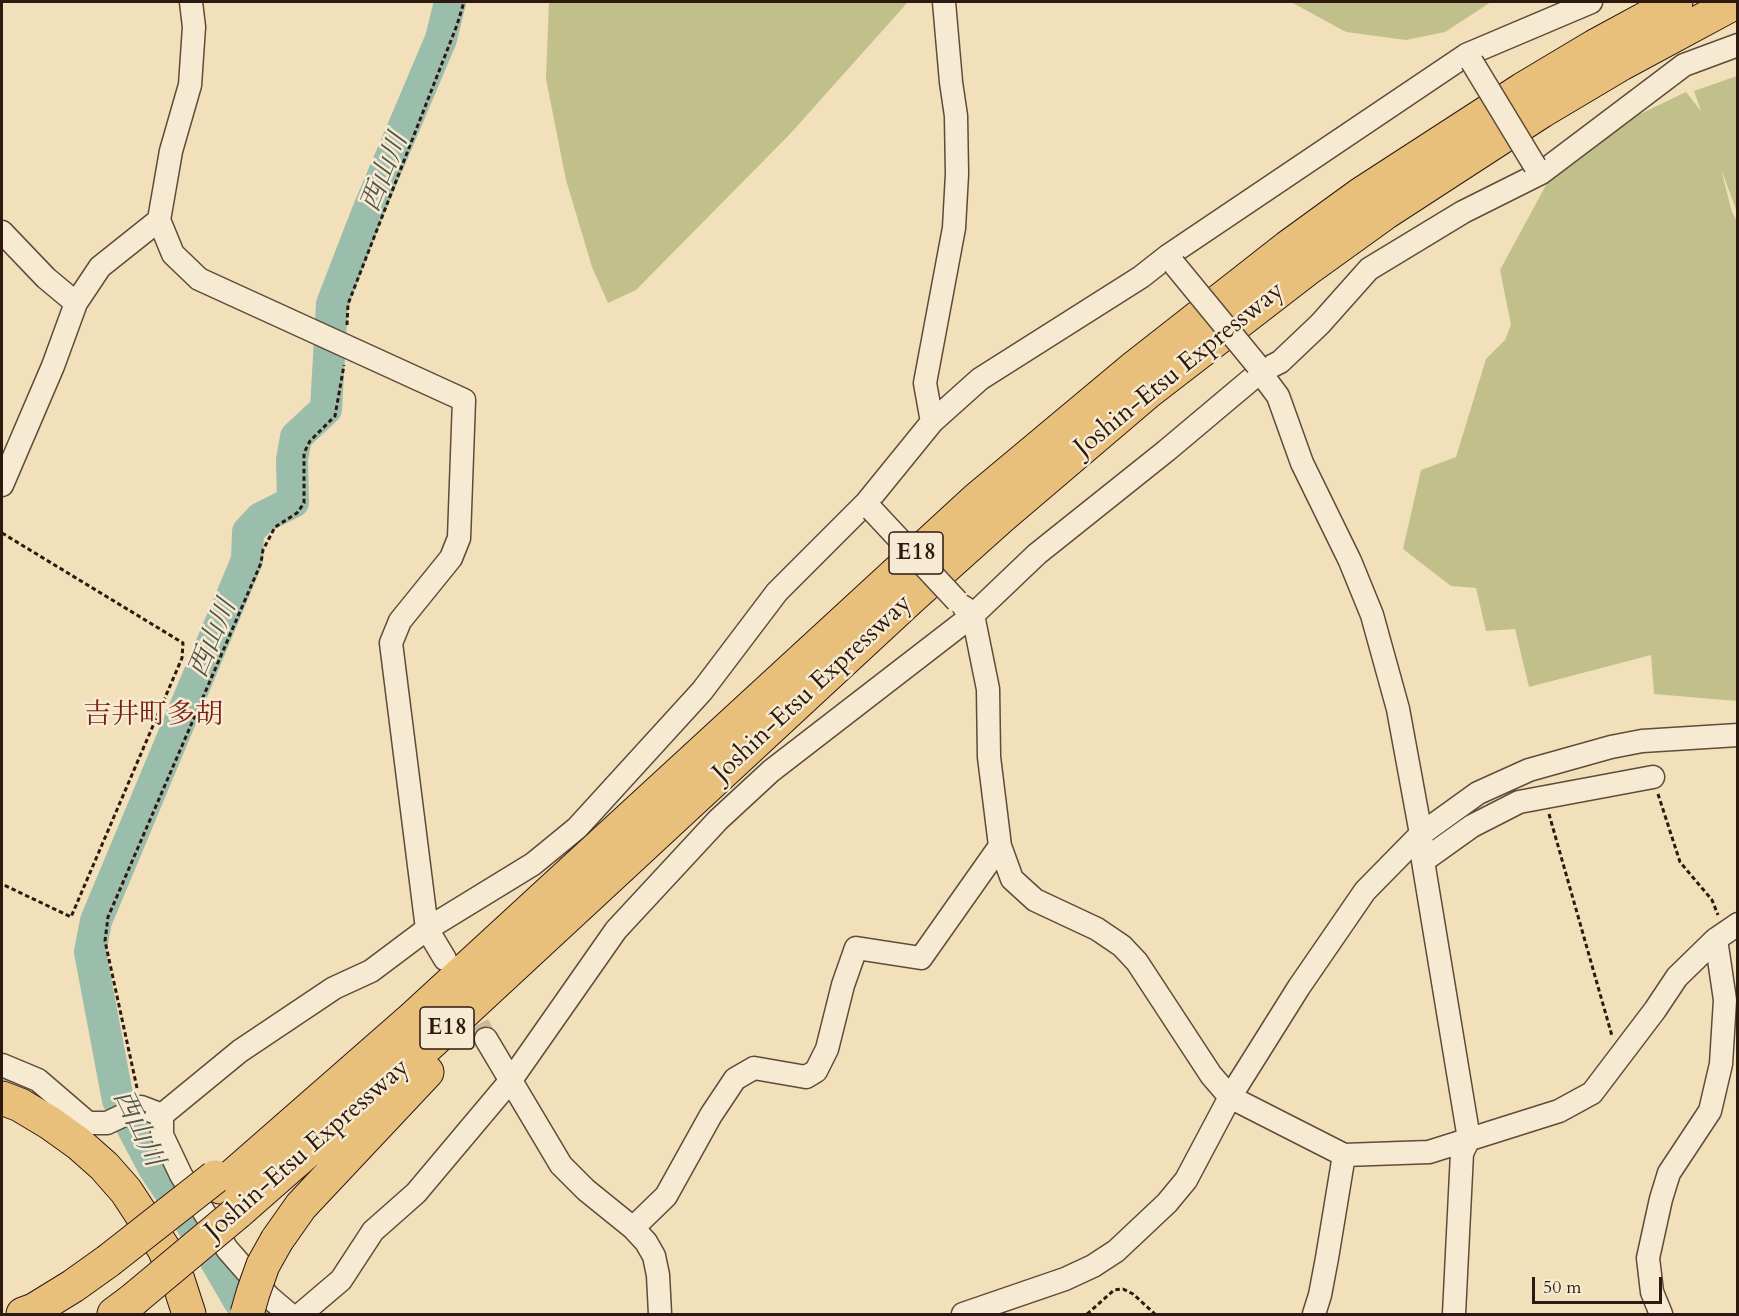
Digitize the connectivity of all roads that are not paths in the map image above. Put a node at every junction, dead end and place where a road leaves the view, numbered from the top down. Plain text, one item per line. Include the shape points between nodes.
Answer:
1 (191, 2) edge
2 (944, 2) edge
3 (1591, 2) edge
4 (1676, 2) edge
5 (1736, 2) edge
6 (1737, 45) edge
7 (1469, 58) junction
8 (1538, 170) junction
9 (159, 220) junction
10 (2, 232) edge
11 (1171, 260) junction
12 (76, 303) junction
13 (1258, 369) junction
14 (932, 422) junction
15 (2, 485) edge
16 (869, 506) junction
17 (965, 608) junction
18 (1737, 735) edge
19 (1653, 777) road end
20 (1421, 834) junction
21 (651, 840) junction
22 (1000, 846) junction
23 (1423, 861) junction
24 (1737, 924) edge
25 (427, 929) junction
26 (1716, 939) junction
27 (445, 959) dead end
28 (486, 1039) tunnel mouth
29 (2, 1065) edge
30 (511, 1080) junction
31 (1230, 1097) junction
32 (2, 1098) edge
33 (162, 1115) junction
34 (2, 1122) edge
35 (1469, 1139) junction
36 (1344, 1155) junction
37 (224, 1192) junction
38 (633, 1228) junction
39 (118, 1287) edge
40 (23, 1314) edge
41 (65, 1314) edge
42 (166, 1314) edge
43 (189, 1314) edge
44 (247, 1314) edge
45 (289, 1314) edge
46 (301, 1314) edge
47 (660, 1314) edge
48 (963, 1314) edge
49 (1314, 1314) edge
50 (1454, 1314) edge
51 (1661, 1314) edge

1 - 9 street via 194,27 190,85 171,151
2 - 14 street via 956,116 957,174 954,228 925,383
3 - 7 street
4 - 37 highway, Joshin-Etsu Expressway / E18 via 1595,46 1352,201 1219,300 1062,427 977,499
5 - 21 highway, Joshin-Etsu Expressway / E18 via 1621,64 1472,155 1385,213 1236,324 1148,392 991,526
6 - 8 street via 1684,64
7 - 8 street, bridge
7 - 11 street
8 - 13 street via 1369,269 1280,362
9 - 12 street via 100,267
9 - 25 street via 173,255 199,279 464,400 459,538 452,558 399,621 391,643
10 - 12 street
11 - 13 street, bridge
11 - 14 street via 980,379
12 - 15 street
13 - 17 street via 1166,451
13 - 20 street via 1278,396 1302,463 1372,615 1398,709
14 - 16 street
16 - 17 street, bridge
16 - 25 street via 777,592 702,691 577,828 533,864
17 - 22 street via 988,689 989,757
17 - 30 street via 718,820 616,930
18 - 20 street via 1642,741 1529,770 1478,794
19 - 23 street via 1519,802 1472,826
20 - 23 street
20 - 31 street via 1365,891
21 - 37 highway, Joshin-Etsu Expressway / E18 via 434,1040
21 - 44 highway, bridge via 302,1206 276,1240
22 - 31 street via 1012,879 1035,900 1097,929 1137,962 1211,1075
22 - 38 street via 921,958 856,948 816,1071 806,1077 754,1068 735,1079 666,1196
23 - 35 street
24 - 26 street
25 - 27 street
25 - 33 street via 371,971 334,988 240,1051
26 - 35 street via 1677,977 1593,1093 1559,1111
26 - 51 street via 1725,1000 1721,1064 1710,1112 1669,1173 1661,1198 1647,1258 1652,1292
28 - 30 street
29 - 33 street via 38,1080 88,1123 107,1123 141,1107
30 - 38 street via 561,1165
30 - 46 street via 416,1193 373,1231 341,1280
31 - 36 street
31 - 48 street via 1186,1180 1116,1251 1065,1279
32 - 43 highway via 78,1143 126,1191 164,1249
33 - 45 street via 162,1135 181,1175 222,1240 269,1297
34 - 42 highway via 43,1145 96,1190 138,1246
35 - 36 street via 1429,1152
35 - 50 street via 1462,1153
36 - 49 street
37 - 39 highway, Joshin-Etsu Expressway / E18
38 - 47 street via 654,1256
39 - 40 highway via 73,1286
39 - 41 highway, Joshin-Etsu Expressway / E18

